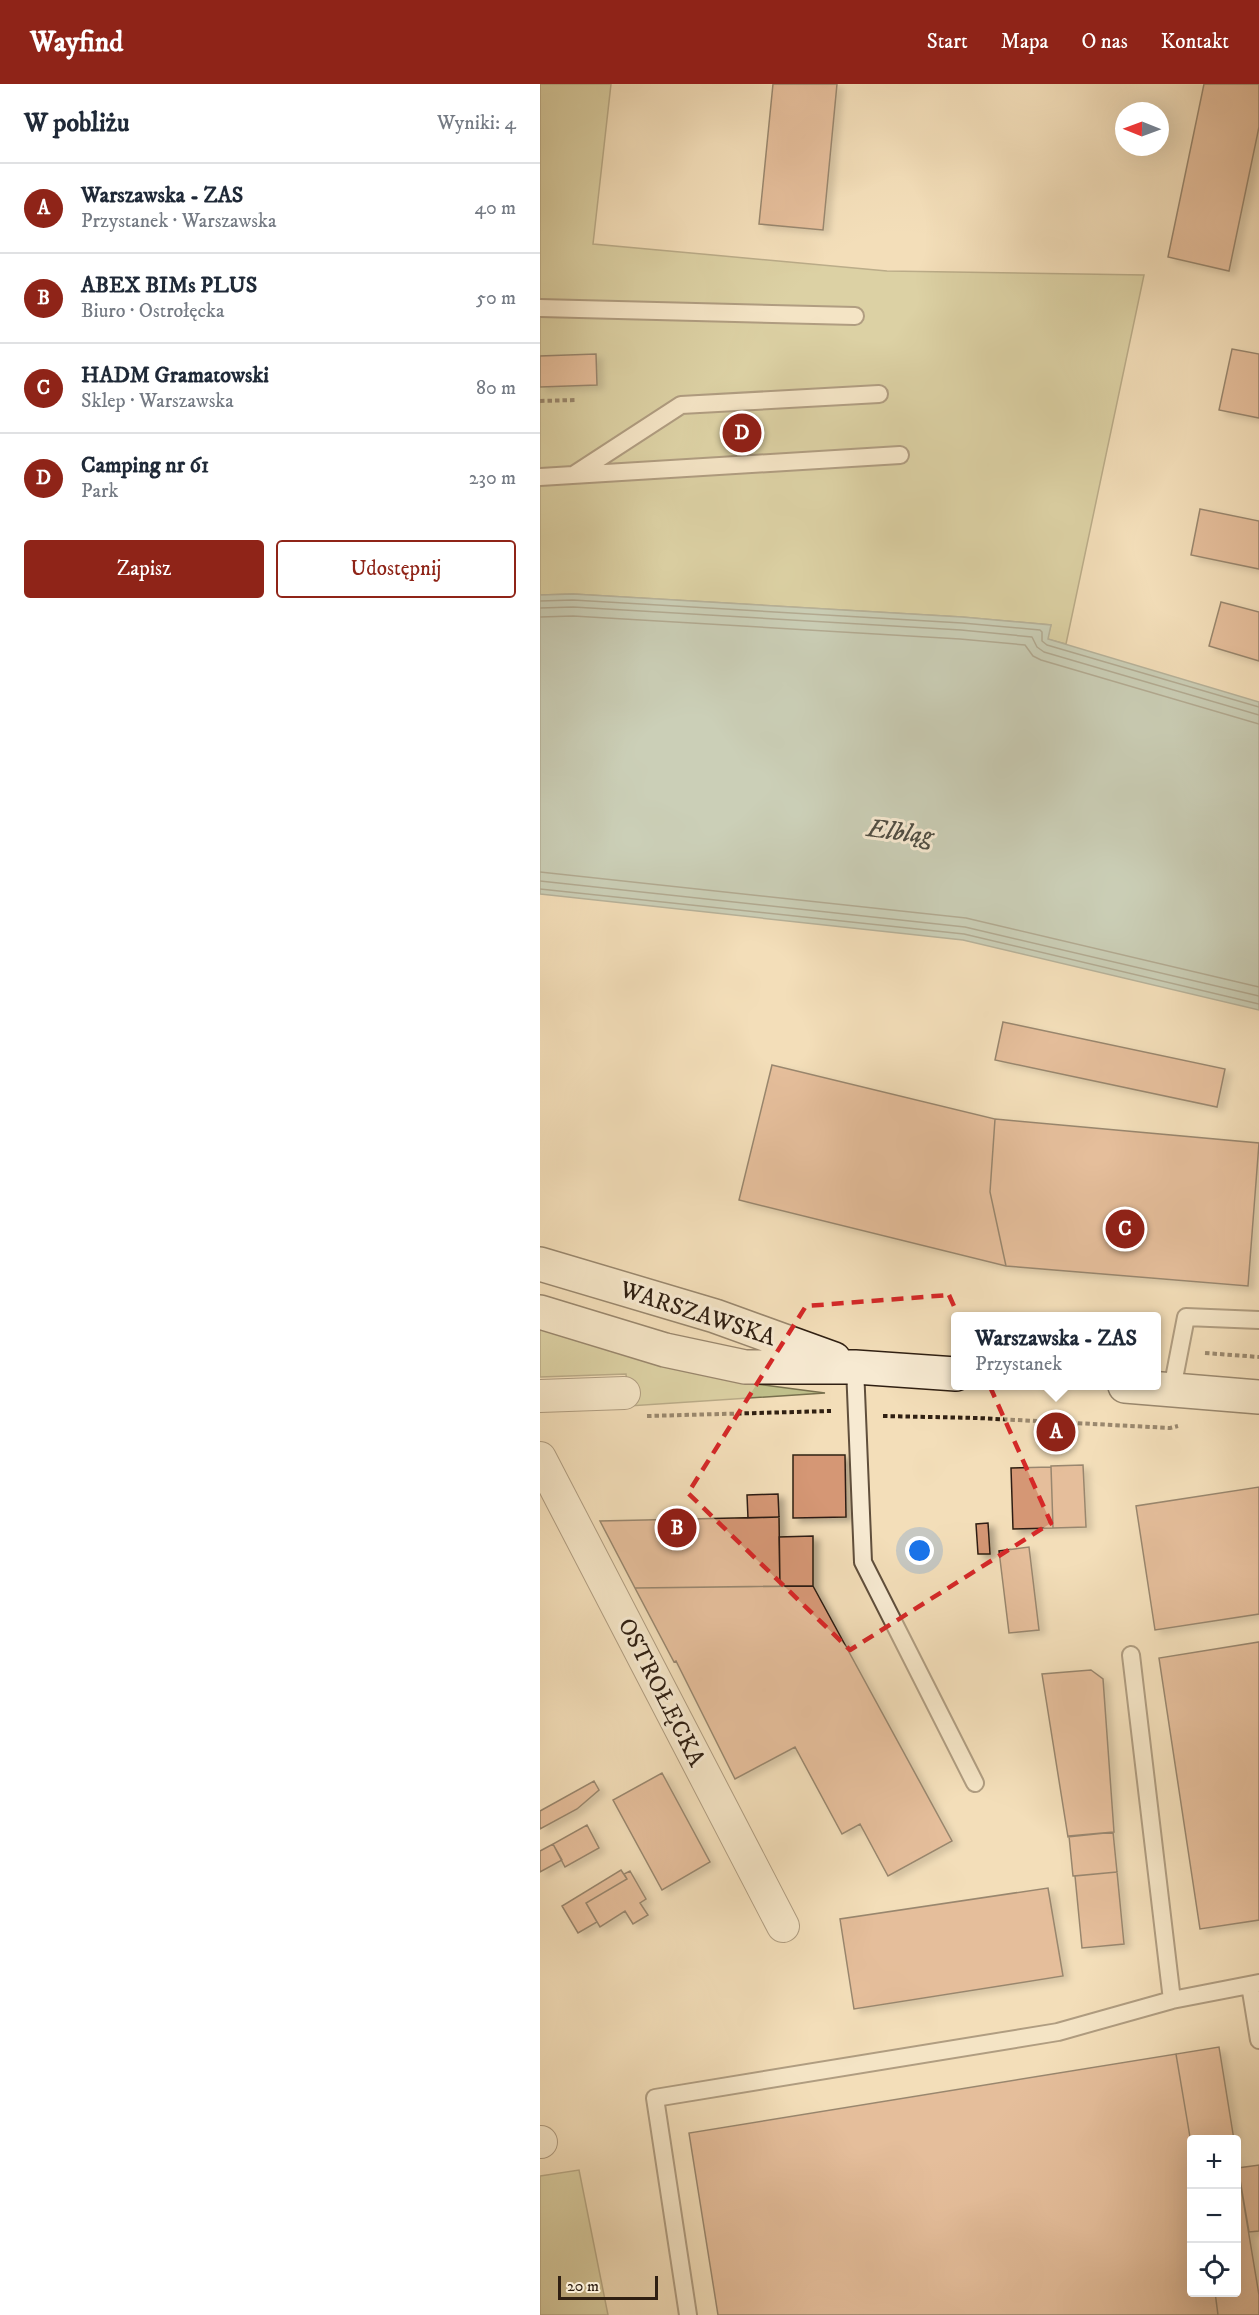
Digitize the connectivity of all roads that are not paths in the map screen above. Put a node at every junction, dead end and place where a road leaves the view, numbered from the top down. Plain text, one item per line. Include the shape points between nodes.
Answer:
1 (540, 308) edge
2 (855, 316) dead end
3 (879, 394) dead end
4 (900, 455) dead end
5 (574, 475) junction
6 (540, 477) edge
7 (540, 1264) edge
8 (540, 1312) edge
9 (1259, 1320) edge
10 (855, 1367) junction
11 (951, 1374) edge
12 (1161, 1388) edge
13 (1172, 1389) junction
14 (540, 1396) edge
15 (1259, 1397) edge
16 (630, 1405) road end
17 (540, 1458) edge
18 (1131, 1655) dead end
19 (975, 1783) dead end
20 (783, 1926) dead end
21 (1254, 1984) edge
22 (1172, 2000) junction
23 (1259, 2040) edge
24 (688, 2315) edge

1 - 2 lane
3 - 5 lane via 681,405
4 - 5 lane
5 - 6 lane
7 - 10 main road, WARSZAWSKA via 715,1316
8 - 10 main road, WARSZAWSKA via 665,1350 745,1367
9 - 13 lane via 1186,1317
10 - 11 main road, WARSZAWSKA
10 - 19 lane via 863,1562
12 - 13 main road
13 - 15 main road
14 - 16 street
17 - 20 street, OSTROŁĘCKA
18 - 22 lane
21 - 22 lane
21 - 23 lane
22 - 24 lane via 1058,2032 655,2098

